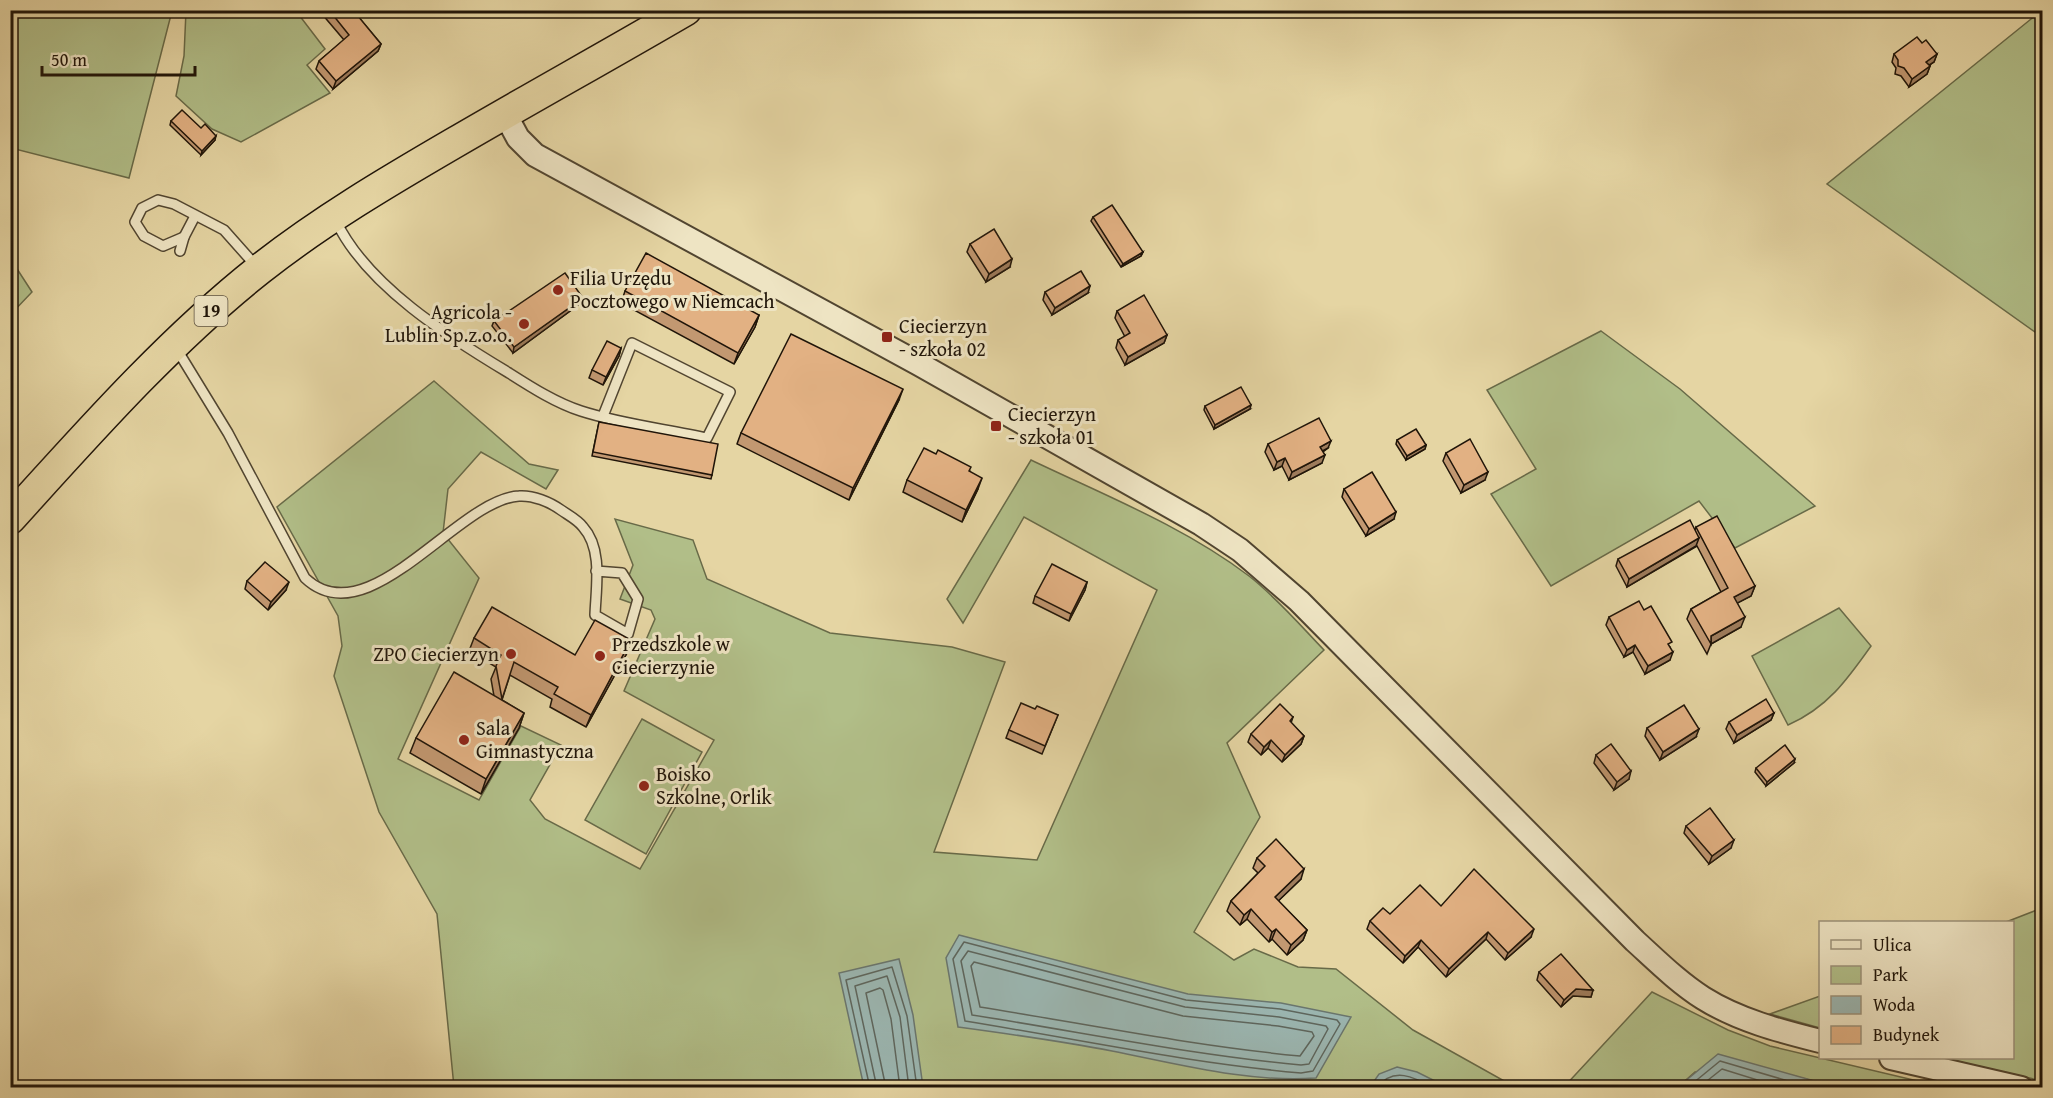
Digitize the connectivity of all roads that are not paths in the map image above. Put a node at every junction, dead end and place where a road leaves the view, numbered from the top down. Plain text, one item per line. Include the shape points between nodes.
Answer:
1 (686, 10) edge
2 (505, 114) junction
3 (195, 216) junction
4 (334, 216) junction
5 (184, 237) junction
6 (180, 251) dead end
7 (259, 270) junction
8 (176, 346) junction
9 (603, 416) junction
10 (10, 519) edge
11 (596, 570) junction
12 (1819, 1040) edge
13 (1895, 1059) edge
14 (2021, 1088) edge

1 - 2 highway, 19
2 - 4 highway, 19
2 - 12 street via 527,149 549,164 919,364 1240,550 1299,601 1669,972 1702,997 1734,1014
3 - 5 lane
3 - 5 lane via 158,200 142,208 135,222 144,236 163,246
3 - 7 lane via 224,230
4 - 7 highway, 19
4 - 9 lane via 373,272 451,339 537,390 581,411
5 - 6 lane
7 - 8 highway, 19
8 - 10 highway, 19
8 - 11 lane via 228,433 304,578 312,585 334,593 351,592 397,573 487,506 519,496 550,502 584,527 597,556
9 - 9 lane via 707,438 730,392 632,343
11 - 11 lane via 622,573 638,598 628,634 596,615
13 - 14 street

